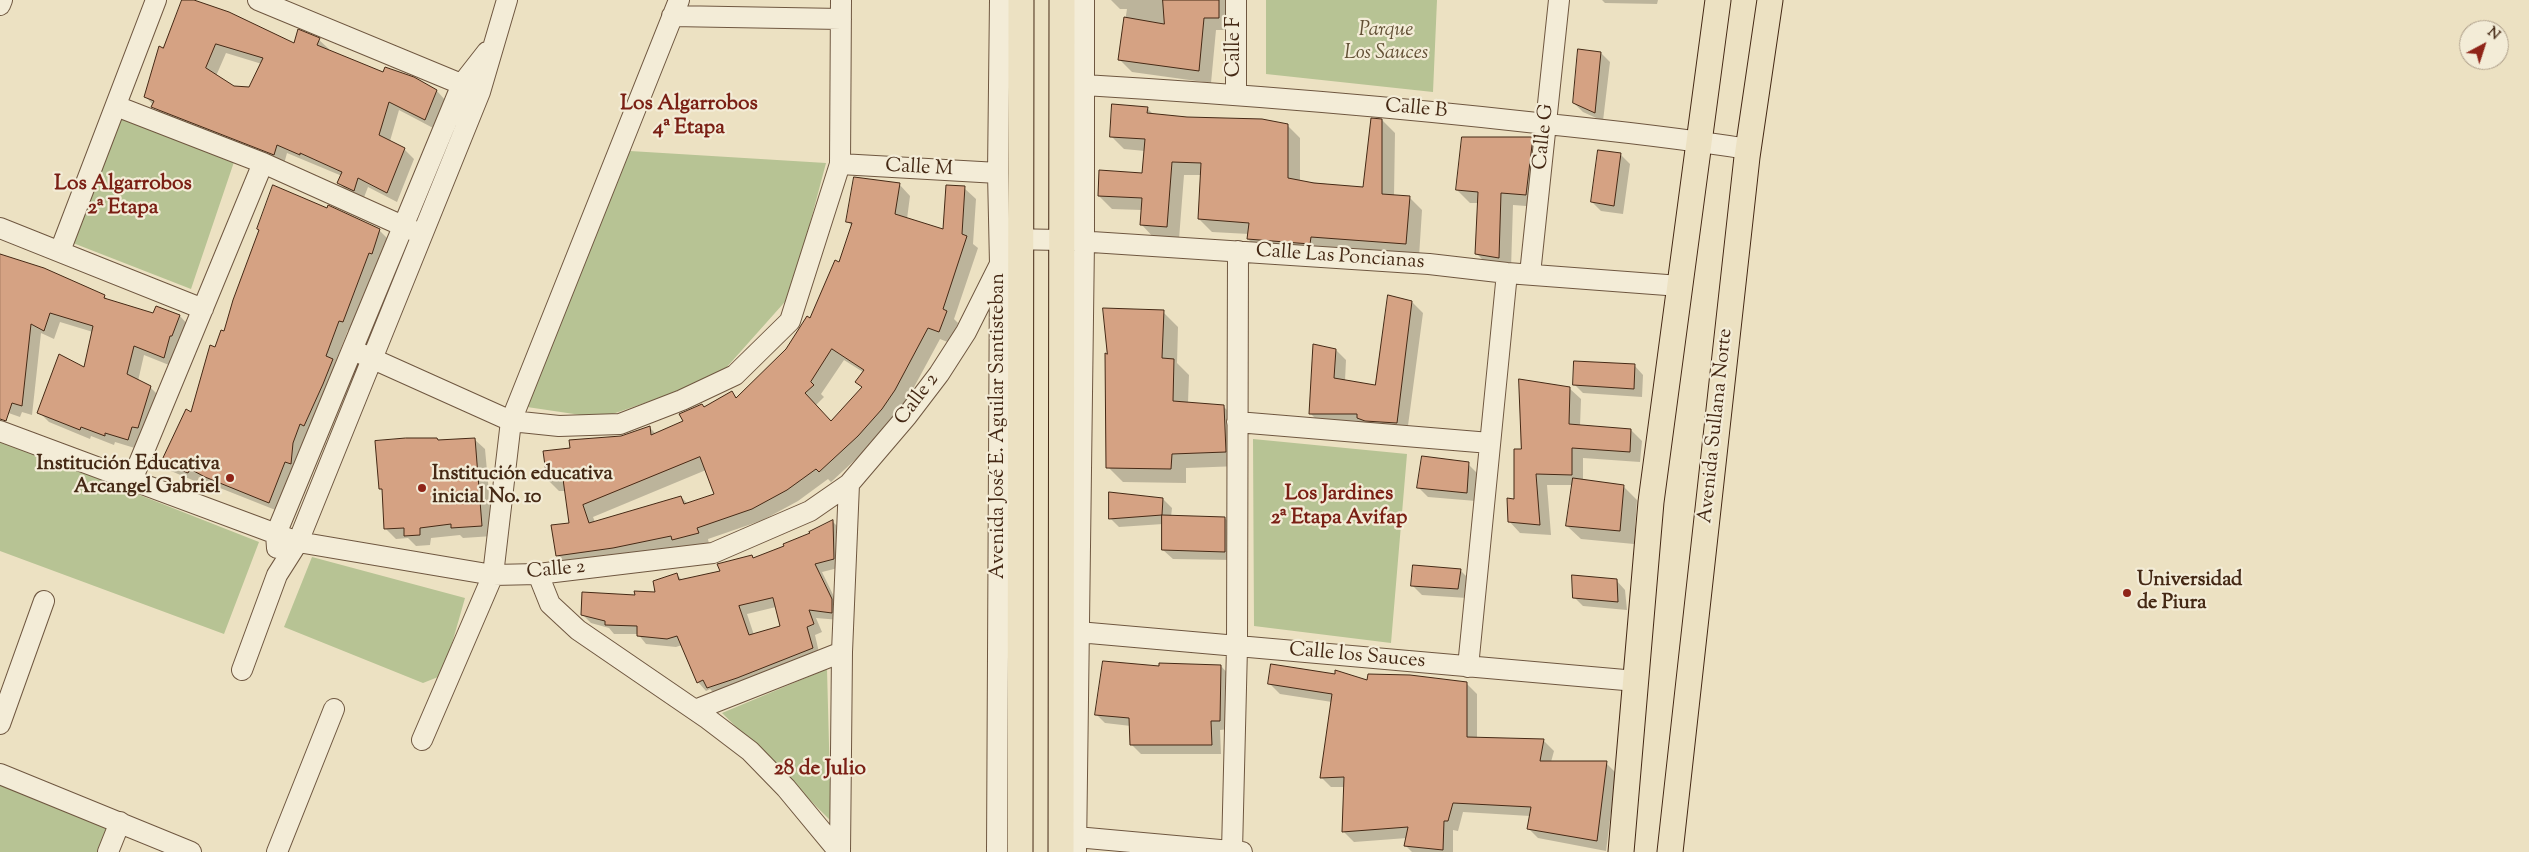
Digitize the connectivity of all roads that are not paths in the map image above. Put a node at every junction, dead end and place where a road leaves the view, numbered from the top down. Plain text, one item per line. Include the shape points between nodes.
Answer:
1 (2, 0) edge
2 (156, 0) edge
3 (258, 0) edge
4 (507, 0) edge
5 (1000, 0) edge
6 (1021, 0) edge
7 (1062, 0) edge
8 (1084, 0) edge
9 (1236, 0) edge
10 (1559, 0) edge
11 (1718, 0) edge
12 (1770, 0) edge
13 (0, 5) edge
14 (676, 8) edge
15 (841, 10) edge
16 (1084, 85) junction
17 (471, 88) junction
18 (1236, 94) junction
19 (116, 106) junction
20 (1546, 124) junction
21 (1700, 141) junction
22 (1748, 149) junction
23 (263, 163) junction
24 (840, 164) junction
25 (998, 172) junction
26 (404, 226) junction
27 (0, 228) edge
28 (423, 235) junction
29 (1009, 239) junction
30 (1072, 241) junction
31 (60, 251) junction
32 (1238, 251) junction
33 (1000, 264) junction
34 (1507, 273) junction
35 (1530, 274) junction
36 (1680, 286) junction
37 (203, 309) junction
38 (353, 350) junction
39 (372, 359) junction
40 (511, 422) junction
41 (1237, 422) junction
42 (0, 431) edge
43 (1490, 443) junction
44 (132, 480) junction
45 (849, 484) junction
46 (276, 534) junction
47 (298, 542) junction
48 (538, 574) junction
49 (277, 575) junction
50 (493, 575) junction
51 (44, 601) dead end
52 (1078, 632) junction
53 (1237, 646) junction
54 (842, 652) junction
55 (1468, 667) junction
56 (242, 670) dead end
57 (1636, 681) junction
58 (334, 709) dead end
59 (695, 710) junction
60 (0, 724) edge
61 (422, 740) dead end
62 (0, 774) edge
63 (120, 822) junction
64 (1071, 847) edge
65 (108, 852) edge
66 (191, 852) edge
67 (277, 852) edge
68 (840, 852) edge
69 (997, 852) edge
70 (1020, 852) edge
71 (1237, 852) edge
72 (1621, 852) edge
73 (1670, 852) edge

1 - 13 street
2 - 19 street
3 - 17 street
4 - 17 street via 494,43
5 - 25 street, Avenida José E. Aguilar Santisteban
6 - 29 main road, Avenida José E. Aguilar Santisteban
7 - 30 main road
8 - 16 street
9 - 18 street, Calle F
10 - 20 street, Calle G
11 - 21 main road
12 - 22 main road, Avenida Sullana Norte
14 - 15 street
14 - 40 street
15 - 24 street
16 - 18 street, Calle B
16 - 30 street
17 - 26 street
17 - 28 street
18 - 20 street, Calle B
19 - 23 street
19 - 31 street
20 - 21 street, Calle B
20 - 35 street, Calle G
21 - 22 street, Calle B
21 - 36 main road
22 - 73 main road, Avenida Sullana Norte
23 - 26 street
23 - 37 street
24 - 25 street, Calle M
24 - 40 street via 790,321 735,375 620,424 559,426
25 - 29 street, Avenida José E. Aguilar Santisteban
26 - 28 street
26 - 38 street
27 - 31 street
28 - 39 street
29 - 30 street, Calle Las Poncianas
29 - 33 street, Avenida José E. Aguilar Santisteban
29 - 70 main road, Avenida José E. Aguilar Santisteban
30 - 32 street, Calle Las Poncianas
30 - 52 street
30 - 64 main road
31 - 37 street
32 - 34 street, Calle Las Poncianas via 1429,264
32 - 41 street
33 - 45 street, Calle 2 via 966,332 939,374
33 - 69 street, Avenida José E. Aguilar Santisteban
34 - 35 street, Calle Las Poncianas
34 - 43 street
35 - 36 street, Calle Las Poncianas
36 - 57 main road via 1651,502
37 - 44 street
38 - 39 street
38 - 46 street
39 - 40 street
39 - 47 street
40 - 50 street
41 - 43 street
41 - 53 street
42 - 44 street, Calle 2
43 - 55 street
44 - 46 street, Calle 2
45 - 48 street, Calle 2 via 810,511 713,553
45 - 54 street
46 - 47 street, Calle 2
46 - 49 street
47 - 49 street
47 - 50 street, Calle 2
48 - 50 street, Calle 2
48 - 59 street via 550,604 578,630
49 - 56 street
50 - 61 street
51 - 60 street
52 - 53 street, Calle los Sauces
52 - 64 street
53 - 55 street, Calle los Sauces
53 - 71 street
54 - 59 street
54 - 68 street
55 - 57 street, Calle los Sauces
57 - 72 main road
58 - 67 street
59 - 68 street via 750,752 786,788
62 - 63 street
63 - 65 street
63 - 66 street
64 - 71 street

